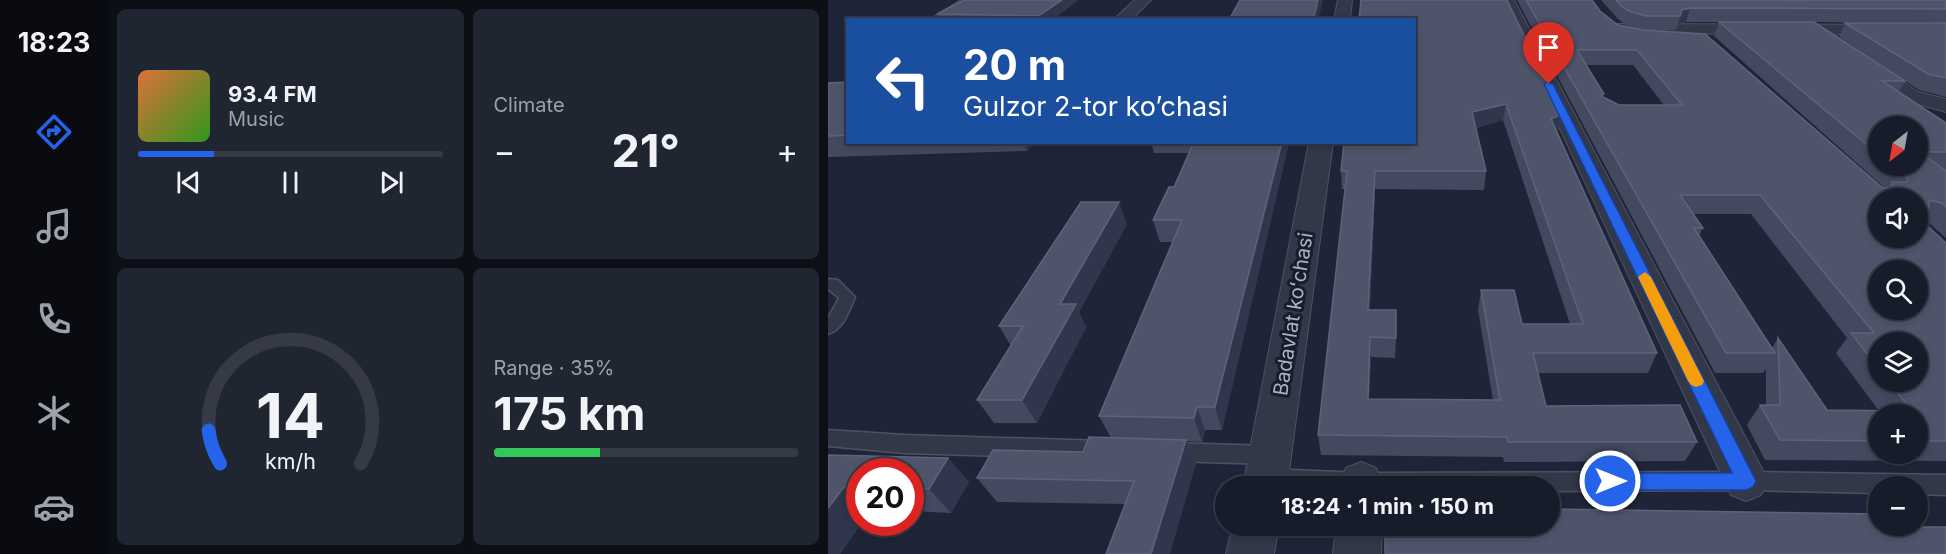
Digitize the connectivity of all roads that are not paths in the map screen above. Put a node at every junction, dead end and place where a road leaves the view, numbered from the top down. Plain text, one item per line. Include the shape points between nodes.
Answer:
1 (972, 0) edge
2 (1144, 0) edge
3 (1345, 0) edge
4 (1507, 0) edge
5 (940, 18) edge
6 (1123, 18) edge
7 (1342, 18) edge
8 (1813, 30) junction
9 (1946, 30) edge
10 (1716, 50) edge
11 (1946, 106) edge
12 (1321, 144) edge
13 (828, 284) edge
14 (828, 328) edge
15 (828, 438) edge
16 (1128, 451) edge
17 (1152, 452) edge
18 (1267, 473) edge
19 (1746, 481) junction
20 (1946, 485) edge
21 (1560, 489) edge
22 (1254, 536) edge
23 (1358, 536) edge
24 (1250, 554) edge
25 (1357, 554) edge

1 - 5 street
2 - 6 street
3 - 7 street
4 - 19 street
8 - 9 street
8 - 10 street via 1607,22 1632,35 1701,39
8 - 11 street via 1911,96
12 - 18 street, Badavlat koʻchasi
13 - 14 lane via 847,297 838,318
15 - 16 lane
17 - 18 lane
19 - 20 lane
19 - 21 lane
22 - 24 street
23 - 25 street

